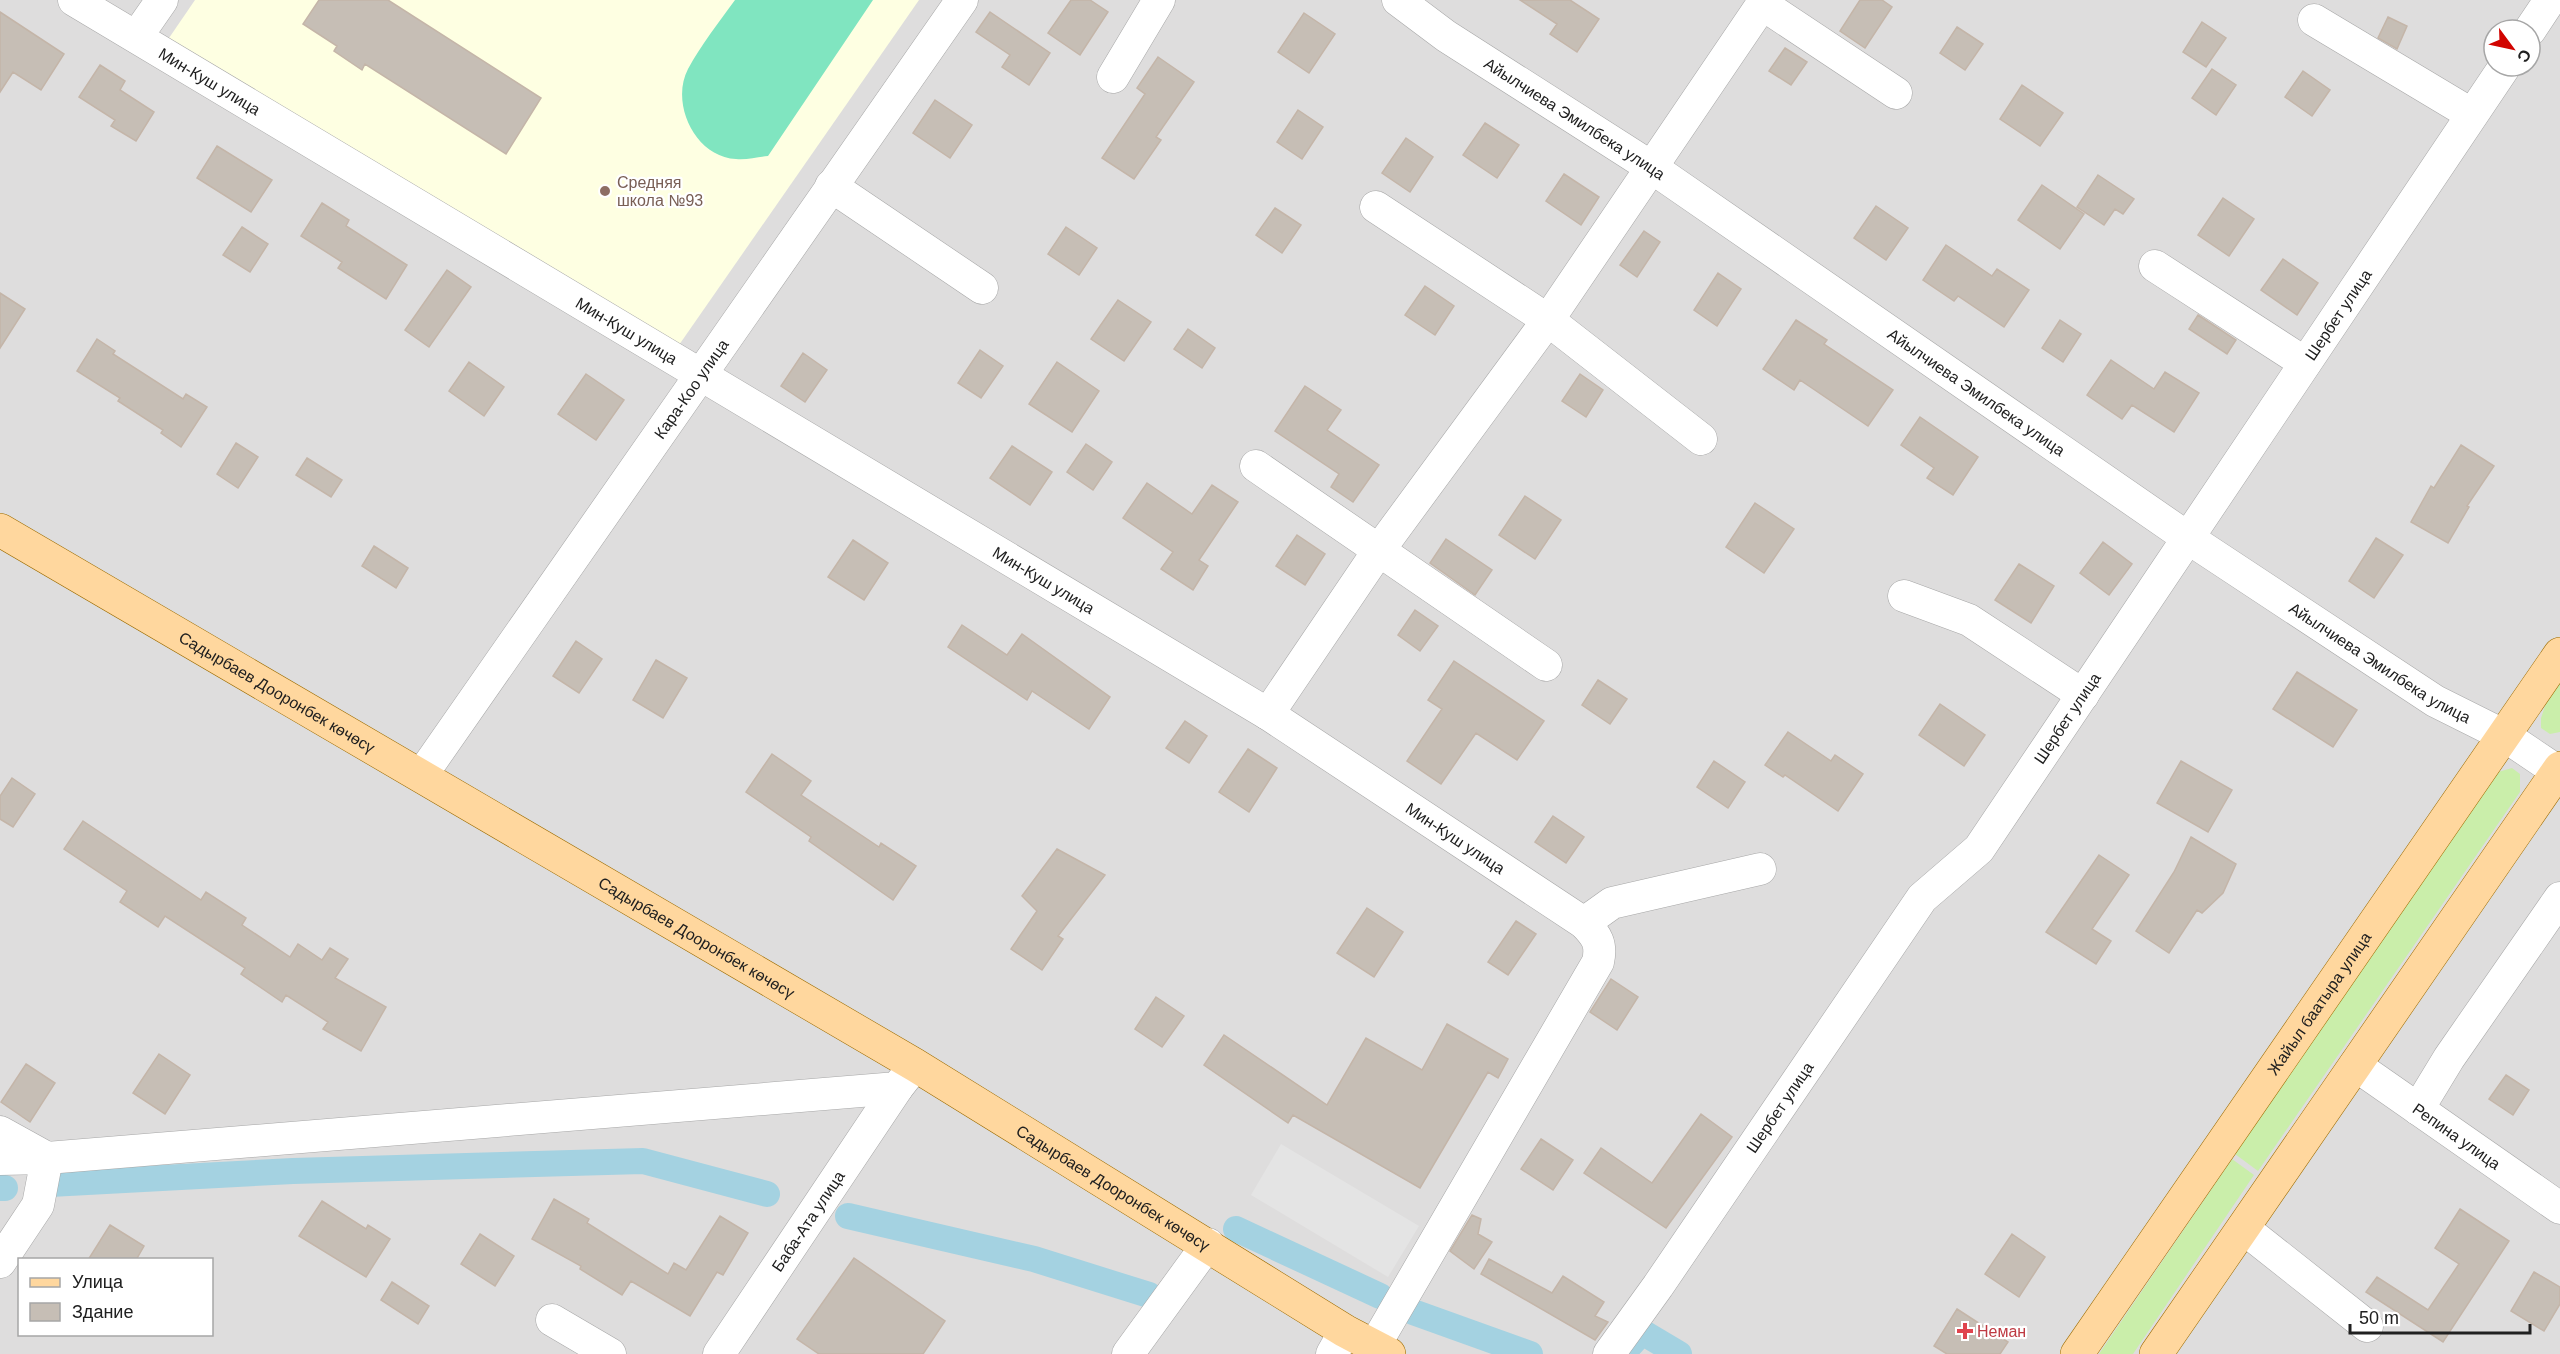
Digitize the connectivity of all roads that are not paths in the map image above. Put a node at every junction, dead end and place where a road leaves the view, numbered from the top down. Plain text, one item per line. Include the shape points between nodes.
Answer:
1 (74, 0) edge
2 (162, 0) edge
3 (962, 0) edge
4 (1159, 0) edge
5 (1398, 0) edge
6 (2550, 0) edge
7 (1763, 2) edge
8 (2538, 18) edge
9 (2314, 20) dead end
10 (137, 36) junction
11 (1113, 77) dead end
12 (2496, 78) edge
13 (1896, 93) dead end
14 (2471, 114) junction
15 (1651, 167) junction
16 (831, 186) junction
17 (1376, 207) dead end
18 (2155, 266) dead end
19 (981, 288) dead end
20 (1548, 320) junction
21 (2305, 363) junction
22 (700, 374) junction
23 (1701, 439) dead end
24 (1256, 466) dead end
25 (0, 530) edge
26 (2188, 538) junction
27 (1379, 550) junction
28 (1904, 596) dead end
29 (2560, 654) edge
30 (1546, 664) dead end
31 (2083, 695) junction
32 (1268, 714) junction
33 (2505, 736) junction
34 (2559, 771) edge
35 (422, 776) junction
36 (1760, 869) dead end
37 (2560, 897) edge
38 (1584, 923) junction
39 (2355, 1065) junction
40 (906, 1077) junction
41 (2418, 1109) junction
42 (0, 1132) edge
43 (47, 1158) junction
44 (0, 1159) edge
45 (2560, 1208) edge
46 (2243, 1228) junction
47 (1208, 1244) junction
48 (0, 1262) edge
49 (552, 1320) dead end
50 (2367, 1326) dead end
51 (1339, 1342) edge
52 (1382, 1350) edge
53 (610, 1354) edge
54 (719, 1354) edge
55 (1128, 1354) edge
56 (1610, 1354) edge
57 (2077, 1354) edge
58 (2156, 1354) edge

1 - 10 street, Мин-Куш улица
2 - 10 street
3 - 16 street, Кара-Коо улица
4 - 11 street
5 - 15 street, Айылчиева Эмилбека улица via 1446,36
6 - 8 street
7 - 13 street
7 - 15 street
9 - 14 street
10 - 22 street, Мин-Куш улица
12 - 14 street, Шербет улица
14 - 21 street, Шербет улица
15 - 20 street
15 - 26 street, Айылчиева Эмилбека улица
16 - 19 street
16 - 22 street, Кара-Коо улица
17 - 20 street
18 - 21 street
20 - 23 street
20 - 27 street
21 - 26 street, Шербет улица
22 - 32 street, Мин-Куш улица
22 - 35 street, Кара-Коо улица
24 - 27 street
25 - 35 main road, Садырбаев Дооронбек көчөсү
26 - 31 street, Шербет улица
26 - 33 street, Айылчиева Эмилбека улица via 2435,701
27 - 30 street
27 - 32 street
28 - 31 street via 1969,620
29 - 33 main road, Жайыл баатыра улица
31 - 56 street, Шербет улица via 1979,849 1922,898
32 - 38 street, Мин-Куш улица
33 - 34 street, Айылчиева Эмилбека улица
33 - 57 main road, Жайыл баатыра улица
34 - 39 main road
35 - 40 main road, Садырбаев Дооронбек көчөсү
36 - 38 street via 1612,903
37 - 41 street
38 - 52 street, Мин-Куш улица via 1596,935 1601,949 1599,962
39 - 41 street, Репина улица
39 - 46 main road
40 - 43 street
40 - 47 main road, Садырбаев Дооронбек көчөсү
40 - 54 street, Баба-Ата улица
41 - 45 street, Репина улица
42 - 43 street
43 - 44 street
43 - 48 street via 38,1205
46 - 50 street
46 - 58 main road
47 - 51 main road, Садырбаев Дооронбек көчөсү
47 - 55 street
49 - 53 street
51 - 52 main road, Садырбаев Дооронбек көчөсү

